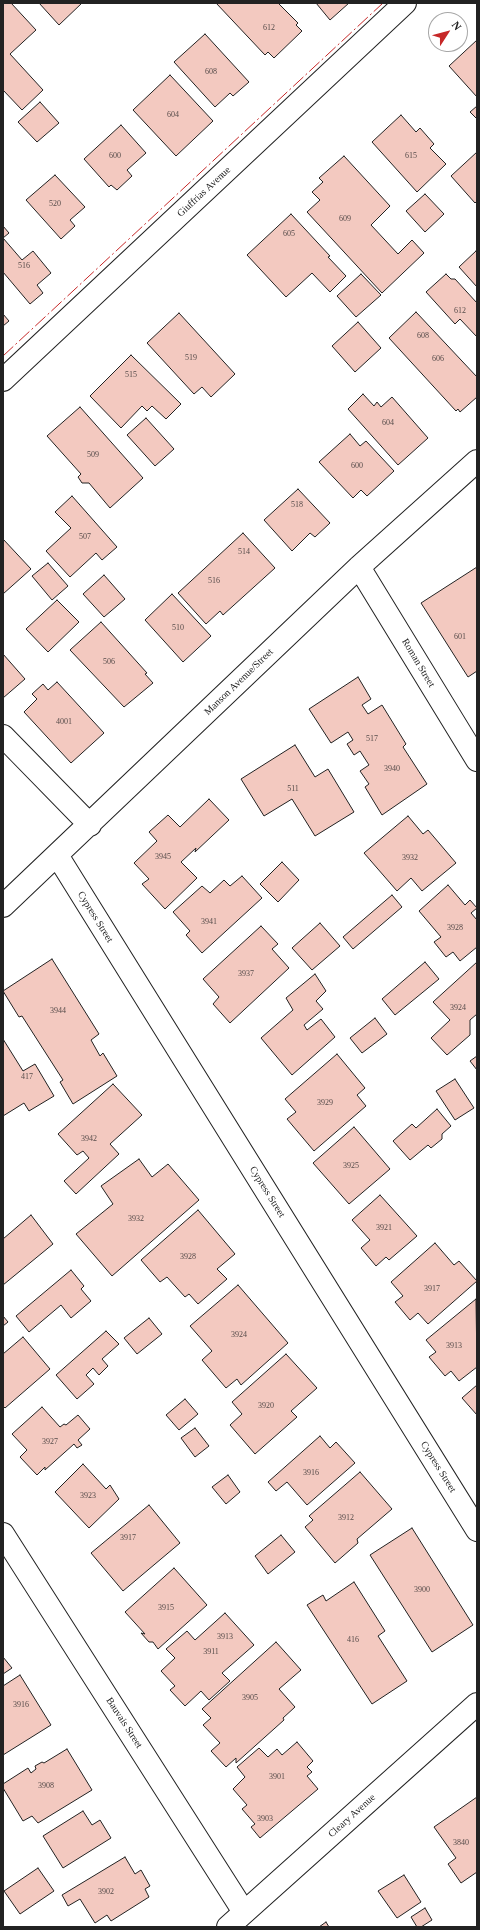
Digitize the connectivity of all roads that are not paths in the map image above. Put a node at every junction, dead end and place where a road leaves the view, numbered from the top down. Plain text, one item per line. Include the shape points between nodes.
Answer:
1 (405, 3) edge
2 (3, 380) edge
3 (477, 461) edge
4 (359, 566) junction
5 (3, 736) edge
6 (477, 760) edge
7 (90, 825) junction
8 (57, 855) junction
9 (3, 906) edge
10 (477, 1530) edge
11 (3, 1534) edge
12 (477, 1704) edge
13 (244, 1912) junction
14 (228, 1927) edge

1 - 2 street, Giuffrias Avenue
3 - 4 street, Manson Avenue/Street
4 - 6 street, Roman Street
4 - 7 street, Manson Avenue/Street
5 - 7 street
7 - 8 street, Manson Avenue/Street
8 - 9 street, Manson Avenue/Street
8 - 10 street, Cypress Street
11 - 13 street, Bauvais Street
12 - 13 street, Cleary Avenue
13 - 14 street, Cleary Avenue

